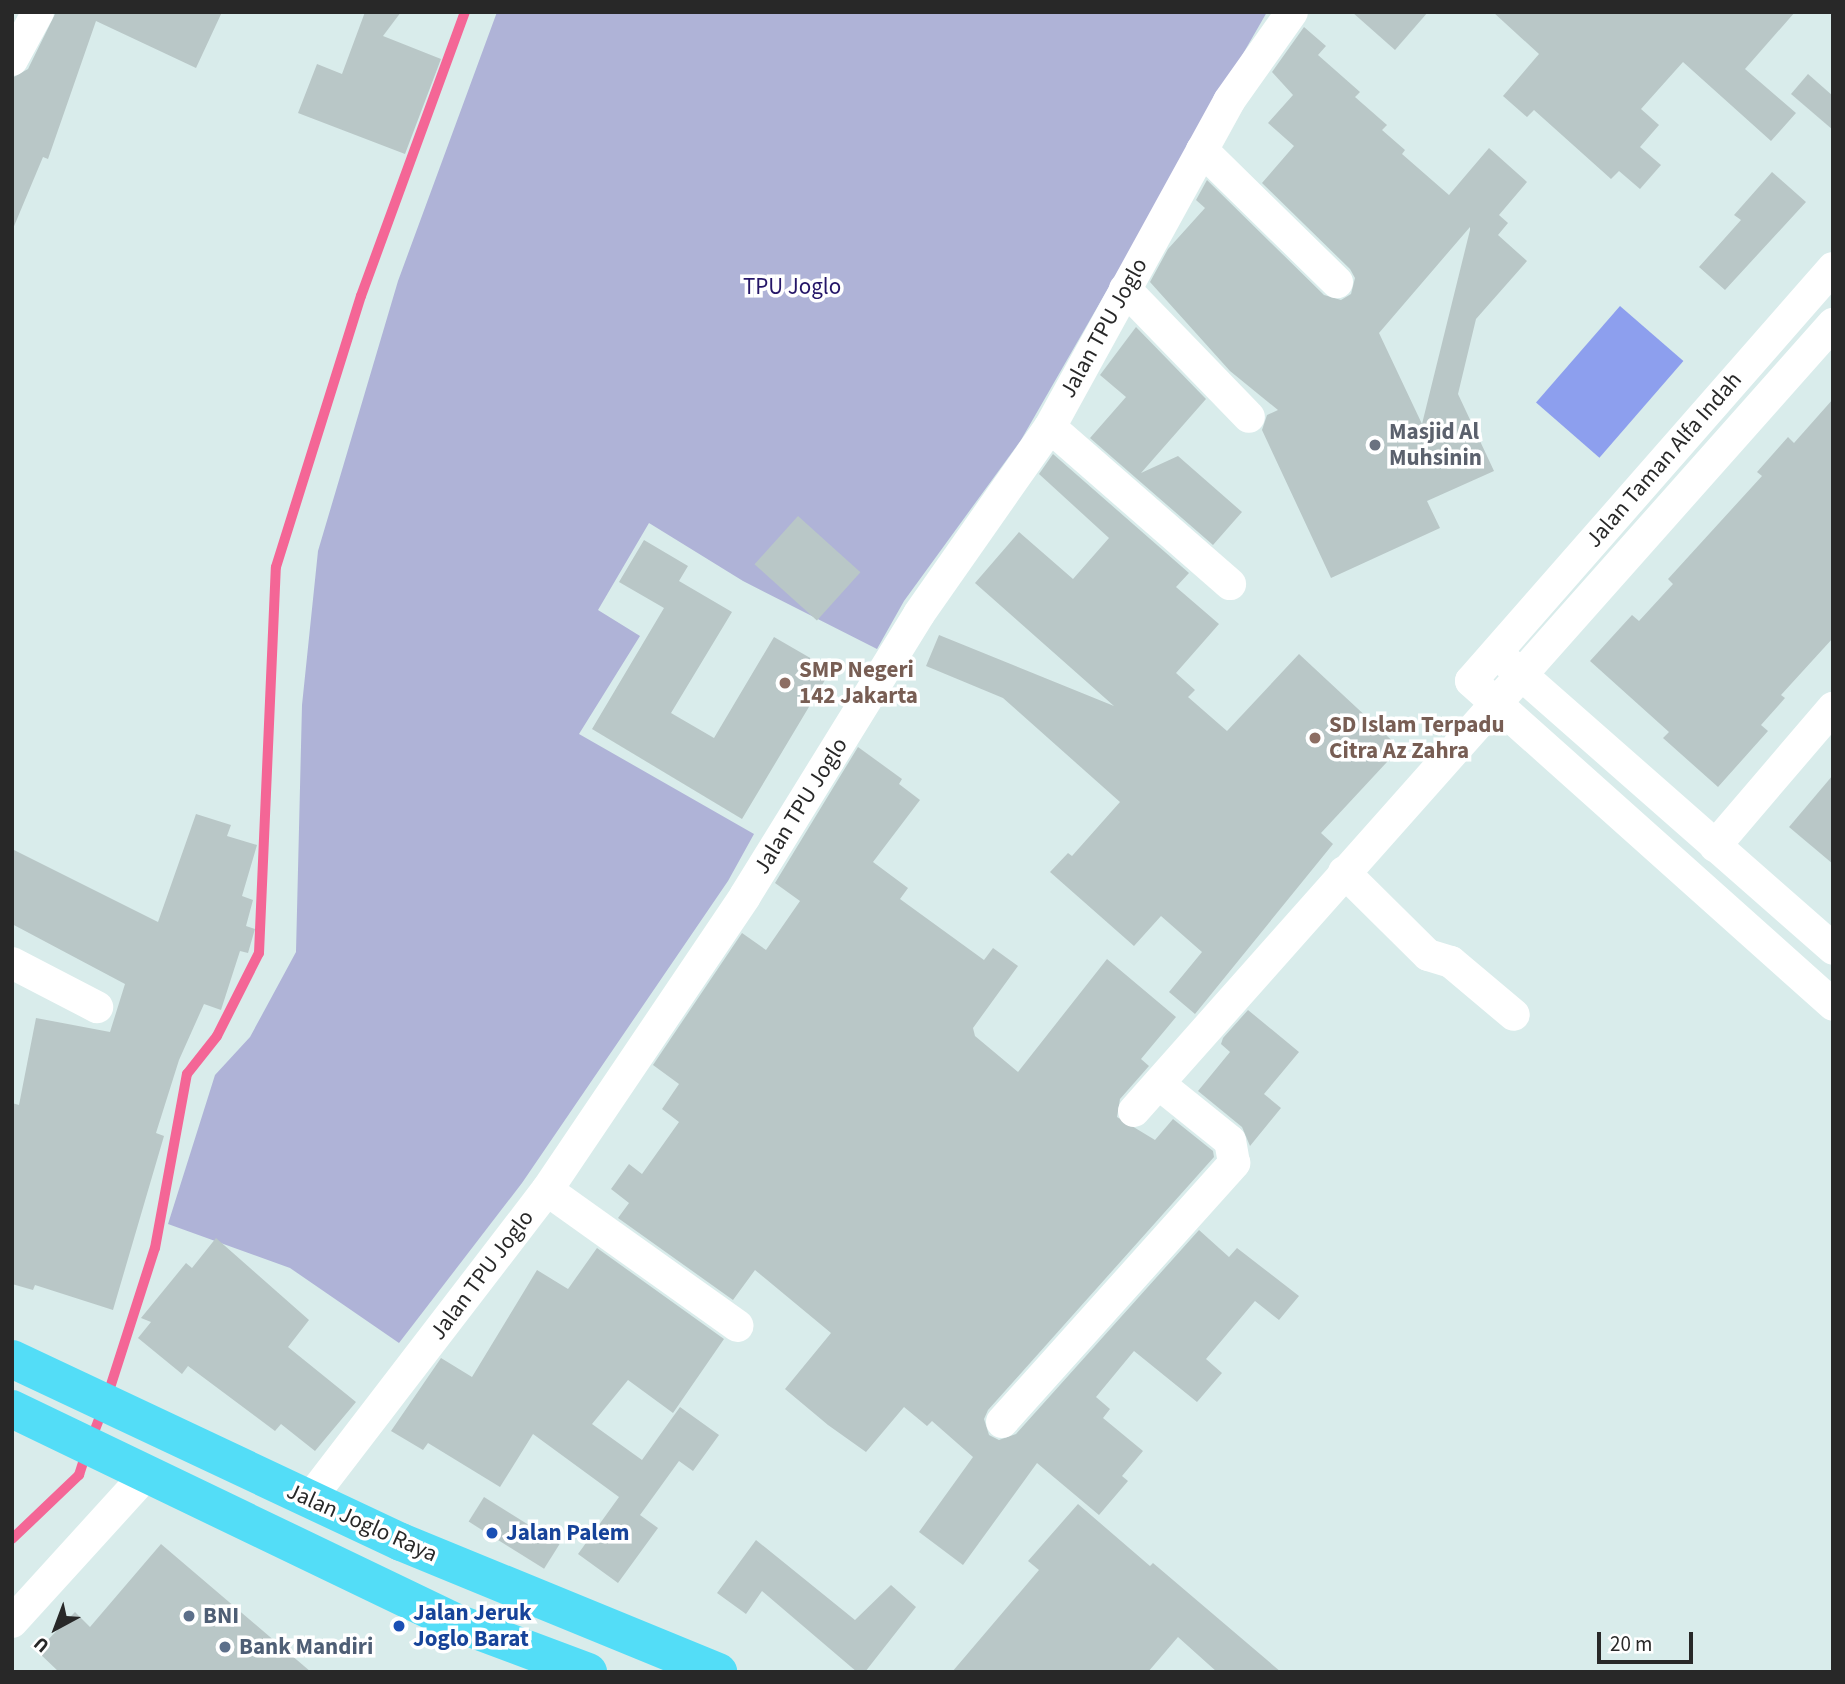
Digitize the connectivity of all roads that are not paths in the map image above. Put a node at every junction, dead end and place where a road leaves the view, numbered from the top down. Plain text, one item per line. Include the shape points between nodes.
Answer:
1 (38, 12) edge
2 (1292, 12) edge
3 (12, 61) edge
4 (1202, 150) junction
5 (1833, 268) edge
6 (1337, 282) dead end
7 (1125, 289) junction
8 (1833, 324) edge
9 (1250, 417) dead end
10 (1050, 427) junction
11 (1230, 584) dead end
12 (1494, 651) junction
13 (1523, 676) junction
14 (1495, 707) junction
15 (1833, 708) edge
16 (1715, 846) junction
17 (1344, 872) junction
18 (1833, 949) edge
19 (12, 963) edge
20 (1833, 1004) edge
21 (97, 1007) dead end
22 (1514, 1015) dead end
23 (1159, 1084) junction
24 (1134, 1111) dead end
25 (547, 1190) junction
26 (738, 1326) dead end
27 (12, 1359) edge
28 (14, 1414) edge
29 (1002, 1422) dead end
30 (135, 1471) junction
31 (309, 1500) junction
32 (12, 1622) edge
33 (588, 1672) edge
34 (718, 1672) edge

1 - 3 street
2 - 4 street, Jalan TPU Joglo via 1229,100
4 - 6 street
4 - 7 street, Jalan TPU Joglo
5 - 12 street, Jalan Taman Alfa Indah
7 - 9 street
7 - 10 street, Jalan TPU Joglo
8 - 13 street, Jalan Taman Alfa Indah
10 - 11 street
10 - 25 street, Jalan TPU Joglo via 919,614 746,896
12 - 13 street
12 - 14 street, Jalan Taman Alfa Indah via 1471,681
13 - 14 street, Jalan Taman Alfa Indah
13 - 16 street
14 - 17 street, Jalan Taman Alfa Indah
14 - 20 street
15 - 16 street
16 - 18 street
17 - 22 street via 1426,953 1451,962
17 - 23 street, Jalan Taman Alfa Indah
19 - 21 street
23 - 24 street, Jalan Taman Alfa Indah
23 - 29 street via 1230,1141 1234,1163
25 - 26 street
25 - 31 street, Jalan TPU Joglo
27 - 31 main road, Jalan Joglo Raya
28 - 30 main road
30 - 32 street
30 - 33 main road via 457,1623
31 - 34 main road, Jalan Joglo Raya

